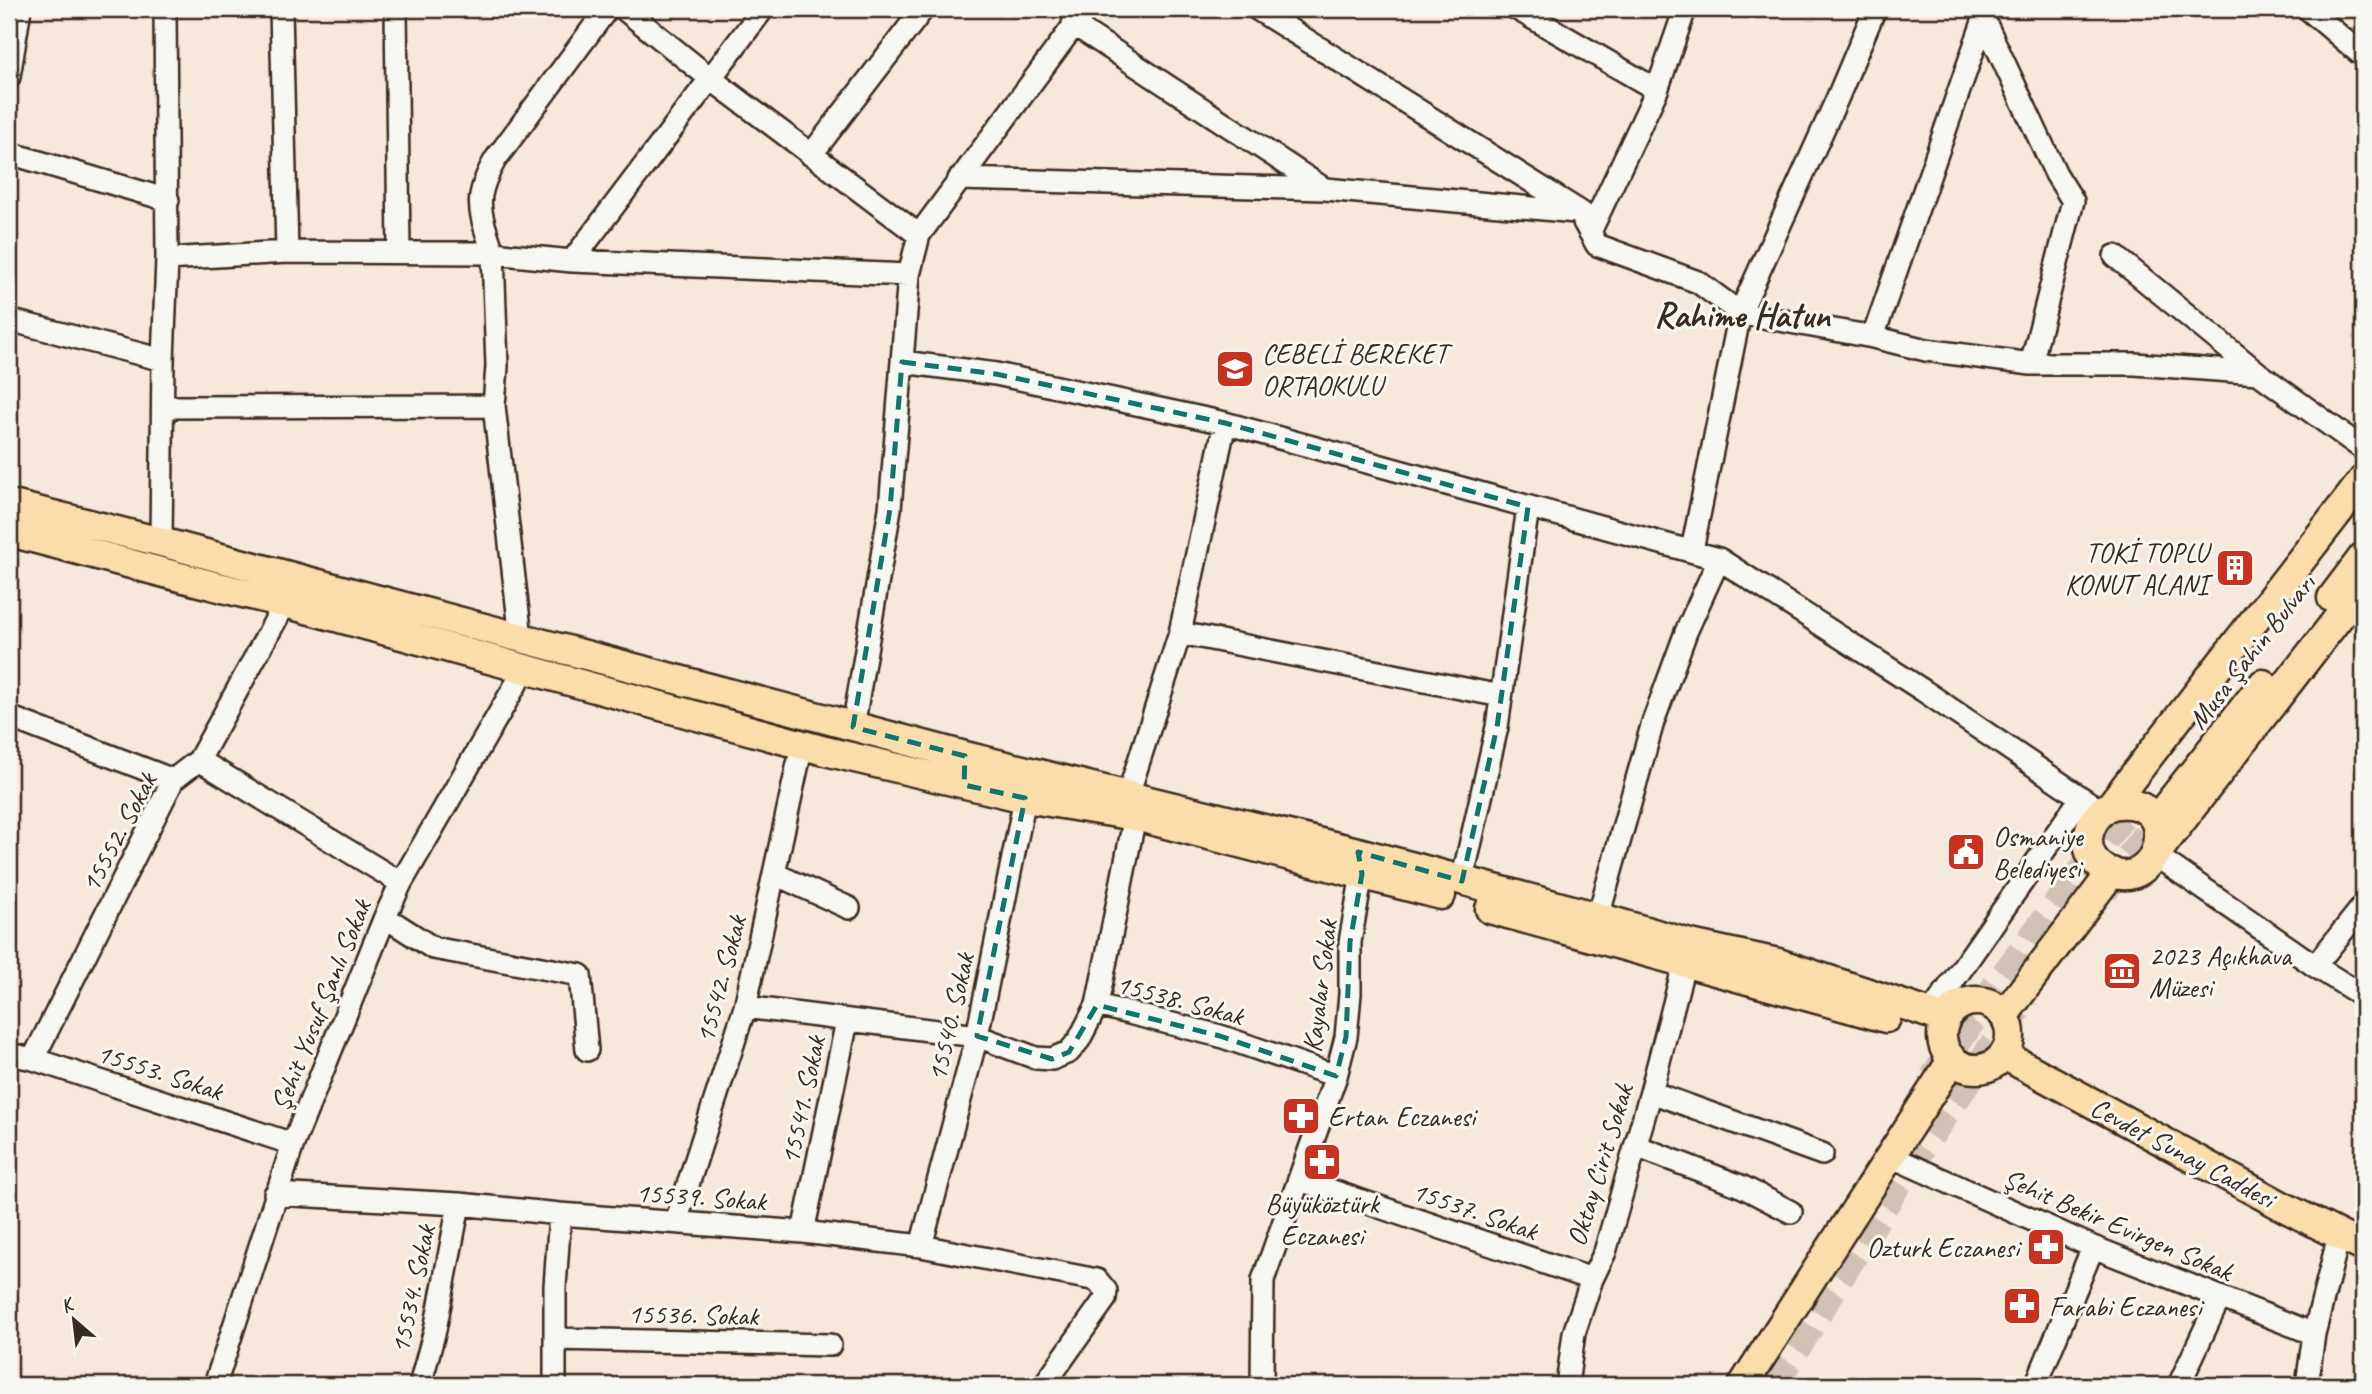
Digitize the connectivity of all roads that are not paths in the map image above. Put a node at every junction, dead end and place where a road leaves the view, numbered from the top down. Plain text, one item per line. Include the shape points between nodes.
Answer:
1 (19, 9) edge
2 (165, 9) edge
3 (281, 9) edge
4 (396, 9) edge
5 (607, 9) edge
6 (624, 9) edge
7 (763, 9) edge
8 (923, 9) edge
9 (1257, 9) edge
10 (1517, 9) edge
11 (1685, 9) edge
12 (1875, 9) edge
13 (2308, 9) edge
14 (1982, 14) edge
15 (1080, 17) edge
16 (2363, 55) edge
17 (9, 77) edge
18 (711, 79) junction
19 (1657, 90) junction
20 (9, 153) edge
21 (811, 155) junction
22 (959, 179) junction
23 (1325, 189) junction
24 (168, 200) junction
25 (1586, 222) junction
26 (919, 235) junction
27 (399, 251) junction
28 (286, 252) junction
29 (493, 253) junction
30 (2115, 256) dead end
31 (167, 259) junction
32 (572, 261) junction
33 (909, 275) junction
34 (1740, 313) junction
35 (9, 320) edge
36 (1873, 337) junction
37 (163, 360) junction
38 (902, 362) junction
39 (2031, 364) junction
40 (2258, 373) junction
41 (494, 406) junction
42 (163, 407) junction
43 (1225, 423) junction
44 (2363, 449) edge
45 (2363, 480) edge
46 (9, 505) edge
47 (1528, 507) junction
48 (2363, 508) edge
49 (9, 533) edge
50 (161, 542) junction
51 (1692, 550) junction
52 (2363, 557) edge
53 (1719, 559) junction
54 (2363, 586) edge
55 (285, 603) junction
56 (1181, 632) junction
57 (521, 638) junction
58 (526, 667) junction
59 (1501, 696) junction
60 (9, 717) edge
61 (853, 727) junction
62 (802, 745) junction
63 (965, 756) junction
64 (199, 760) junction
65 (173, 780) junction
66 (964, 785) junction
67 (2139, 794) tunnel mouth
68 (1025, 798) junction
69 (2098, 805) junction
70 (1131, 806) junction
71 (2163, 811) tunnel mouth
72 (2155, 855) junction
73 (1360, 863) junction
74 (2104, 867) junction
75 (775, 874) junction
76 (1462, 881) junction
77 (401, 883) junction
78 (2363, 906) edge
79 (849, 908) dead end
80 (384, 917) junction
81 (1598, 917) junction
82 (1685, 961) junction
83 (2315, 966) junction
84 (2363, 996) edge
85 (1097, 1005) junction
86 (744, 1007) junction
87 (1997, 1009) junction
88 (847, 1021) junction
89 (1939, 1022) junction
90 (977, 1036) junction
91 (587, 1050) dead end
92 (9, 1054) edge
93 (2004, 1055) junction
94 (33, 1059) junction
95 (1957, 1064) junction
96 (1336, 1076) junction
97 (1651, 1092) junction
98 (293, 1144) junction
99 (1636, 1146) junction
100 (1822, 1154) dead end
101 (1901, 1161) junction
102 (1300, 1180) junction
103 (275, 1194) junction
104 (459, 1204) junction
105 (1791, 1212) dead end
106 (560, 1214) junction
107 (676, 1222) junction
108 (803, 1232) junction
109 (2351, 1241) edge
110 (921, 1246) junction
111 (2093, 1247) junction
112 (1592, 1279) junction
113 (2220, 1297) junction
114 (2314, 1334) junction
115 (555, 1339) junction
116 (830, 1345) dead end
117 (215, 1385) edge
118 (420, 1385) edge
119 (555, 1385) edge
120 (1044, 1385) edge
121 (1262, 1385) edge
122 (1567, 1385) edge
123 (1743, 1385) edge
124 (1765, 1385) edge
125 (2036, 1385) edge
126 (2179, 1385) edge
127 (2307, 1385) edge

1 - 17 street
2 - 24 street
3 - 28 street
4 - 27 street
5 - 29 street via 482,182 479,209
6 - 18 street
7 - 18 street
8 - 21 street
9 - 25 street
10 - 19 street
11 - 19 street
12 - 34 street
13 - 16 street
14 - 36 street
14 - 39 street via 2073,201
15 - 22 street
15 - 23 street
18 - 21 street
18 - 32 street
19 - 25 street
20 - 24 street
21 - 26 street
22 - 23 street
22 - 26 street
23 - 25 street
24 - 31 street
25 - 34 street via 1597,245 1698,282
26 - 33 street
27 - 28 street
27 - 29 street
28 - 31 street
29 - 32 street
29 - 41 street
30 - 40 street
31 - 37 street
32 - 33 street
33 - 38 street
34 - 36 street
34 - 51 street
35 - 37 street
36 - 39 street via 1926,350
37 - 42 street
38 - 43 street via 996,374
38 - 61 street via 890,509
39 - 40 street via 2135,364
40 - 44 street
41 - 42 street
41 - 57 street
42 - 50 street
43 - 47 street
43 - 56 street
45 - 69 main road
46 - 50 main road
47 - 51 street
47 - 59 street
48 - 67 main road, Musa Şahin Bulvarı
49 - 55 main road
50 - 57 main road
51 - 53 street
52 - 71 main road, Musa Şahin Bulvarı
53 - 69 street
53 - 81 street via 1653,722
54 - 72 main road
55 - 58 main road
55 - 64 street, 15552. Sokak
56 - 59 street
56 - 70 street
57 - 61 main road
58 - 62 main road
58 - 77 street, Şehit Yusuf Şanlı Sokak
59 - 76 street
60 - 65 street
61 - 63 main road
62 - 66 main road
62 - 75 street, 15542. Sokak
63 - 66 main road
63 - 70 main road
64 - 65 street, 15552. Sokak
64 - 77 street
65 - 94 street, 15552. Sokak
66 - 68 main road
68 - 70 main road
68 - 90 street, 15540. Sokak
69 - 72 main road via 2135,805 2150,815 2159,835
69 - 74 main road via 2088,840 2090,851
69 - 89 street
70 - 73 main road
70 - 85 street
72 - 74 main road via 2136,871 2123,874
72 - 83 street
73 - 76 main road
73 - 82 main road
73 - 96 street, Kayalar Sokak via 1350,942 1346,1037
74 - 87 main road
75 - 79 street
75 - 86 street, 15542. Sokak
76 - 81 main road
77 - 80 street, Şehit Yusuf Şanlı Sokak
78 - 83 street
80 - 91 street via 433,948 580,975
80 - 98 street, Şehit Yusuf Şanlı Sokak
81 - 89 main road via 1778,963
82 - 89 main road
82 - 97 street, Oktay Cirit Sokak
83 - 84 street
85 - 90 street, 15538. Sokak via 1069,1052 1052,1059 1036,1058
85 - 96 street, 15538. Sokak via 1220,1036
86 - 88 street, 15538. Sokak
86 - 107 street, 15542. Sokak
87 - 89 main road via 1969,1001
87 - 93 main road via 2010,1033
88 - 90 street, 15538. Sokak
88 - 108 street, 15541. Sokak
89 - 95 main road via 1945,1051
90 - 110 street, 15540. Sokak
92 - 94 street, 15553. Sokak
93 - 95 main road via 1986,1068
93 - 109 main road, Cevdet Sunay Caddesi
94 - 98 street, 15553. Sokak
95 - 101 main road
95 - 123 main road
96 - 102 street, Kayalar Sokak
97 - 99 street, Oktay Cirit Sokak
97 - 100 street
98 - 103 street, Şehit Yusuf Şanlı Sokak
99 - 105 street via 1743,1187
99 - 112 street, Oktay Cirit Sokak via 1605,1252
101 - 111 street, Şehit Bekir Evirgen Sokak
101 - 124 main road
102 - 112 street, 15537. Sokak
102 - 121 street, Kayalar Sokak via 1264,1280
103 - 104 street, 15539. Sokak
103 - 117 street, Şehit Yusuf Şanlı Sokak
104 - 106 street, 15539. Sokak
104 - 118 street, 15534. Sokak
106 - 107 street, 15539. Sokak
106 - 115 street
107 - 108 street, 15539. Sokak
108 - 110 street, 15539. Sokak
109 - 114 street
110 - 120 street, 15539. Sokak via 1090,1278 1103,1285 1105,1299
111 - 113 street, Şehit Bekir Evirgen Sokak
111 - 125 street
112 - 122 street, Oktay Cirit Sokak via 1574,1333
113 - 114 street, Şehit Bekir Evirgen Sokak
113 - 126 street
114 - 127 street
115 - 116 street, 15536. Sokak
115 - 119 street

